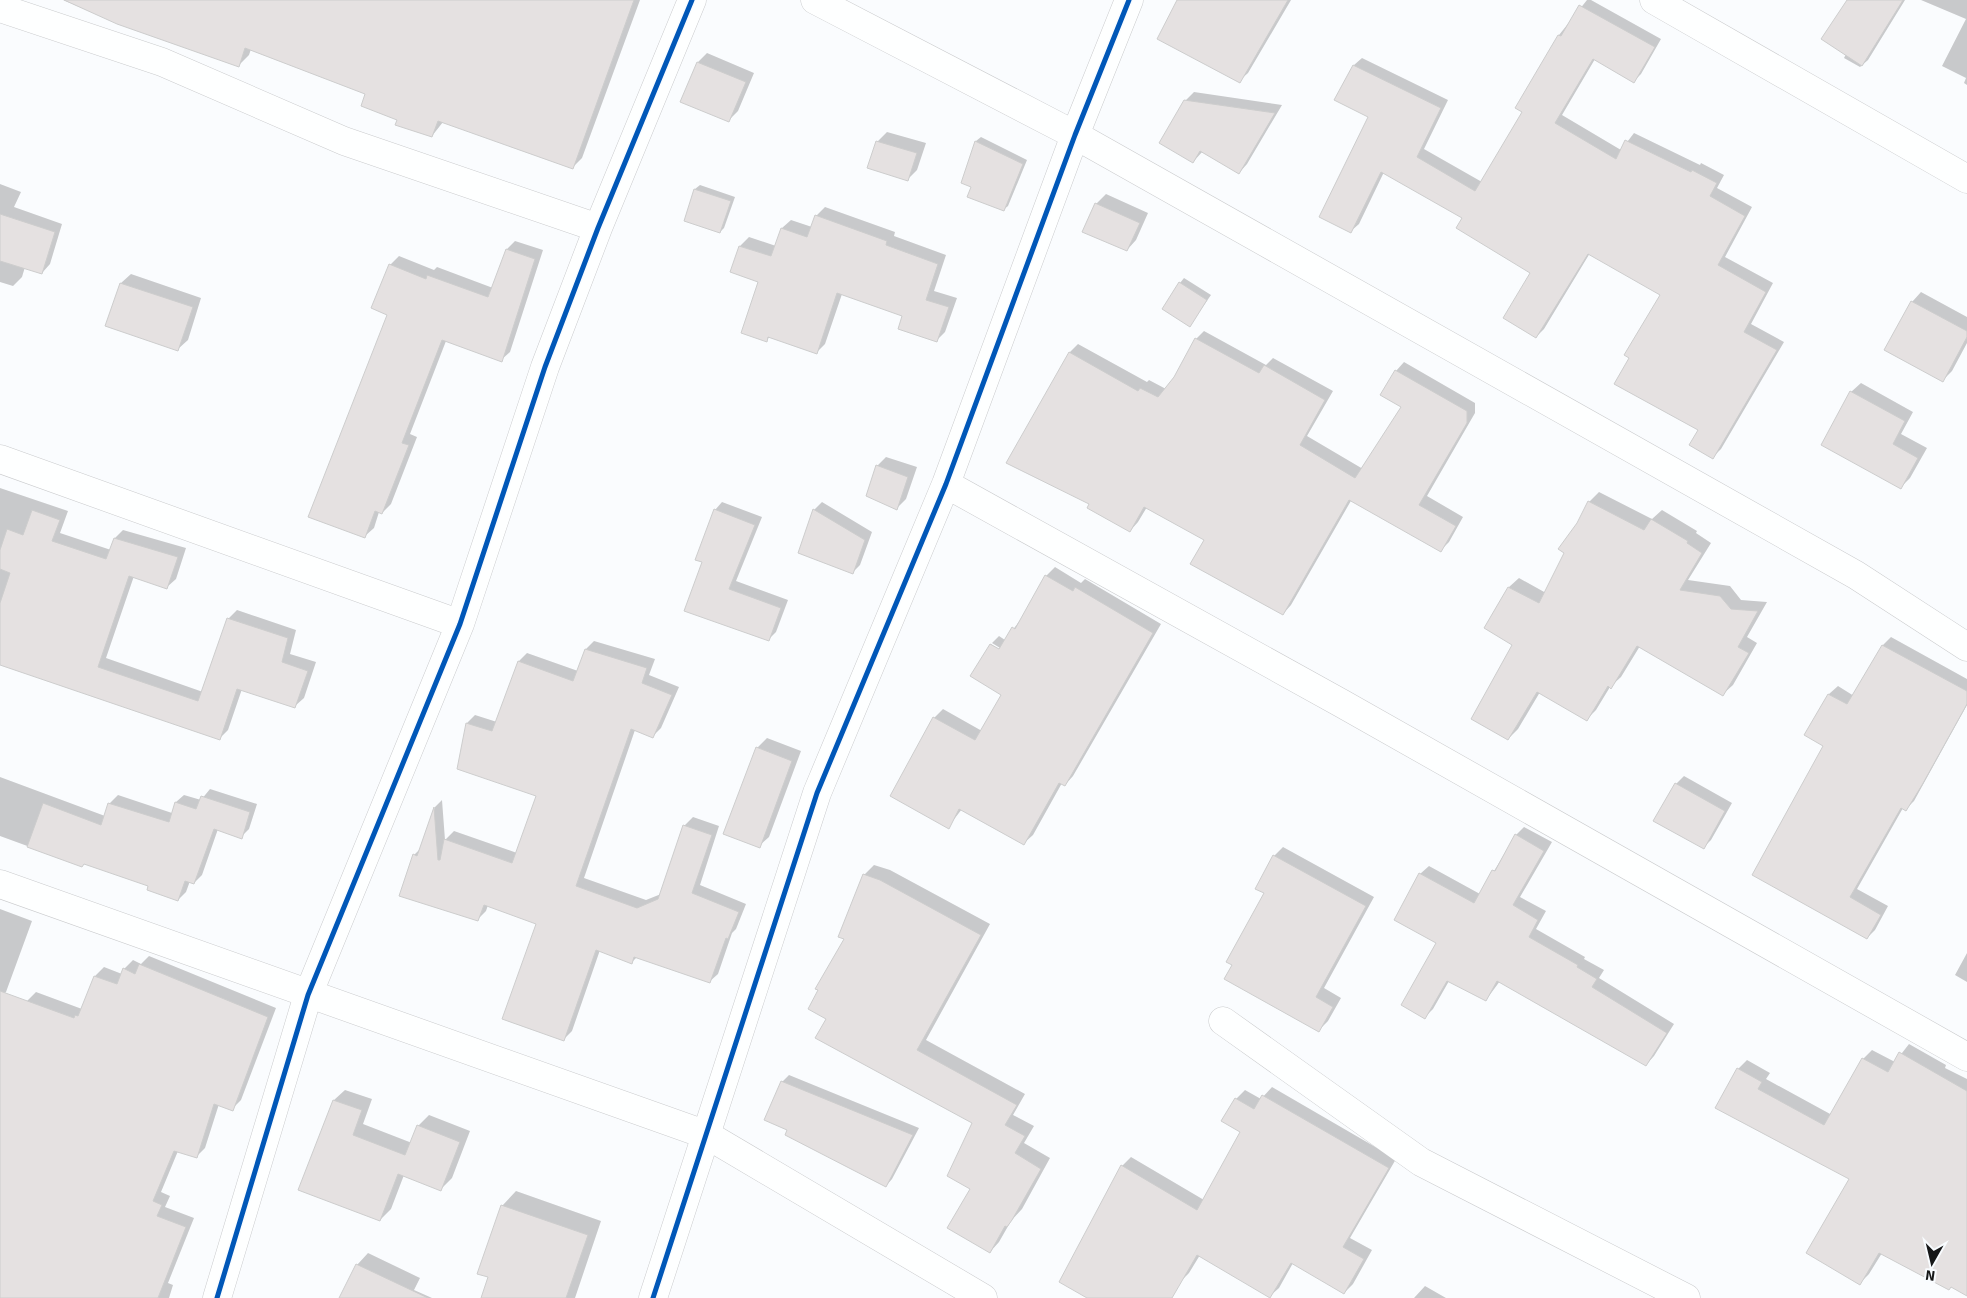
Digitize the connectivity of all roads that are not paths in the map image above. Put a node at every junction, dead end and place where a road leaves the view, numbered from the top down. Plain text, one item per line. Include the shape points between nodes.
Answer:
1 (692, 0) edge
2 (815, 0) edge
3 (1129, 0) edge
4 (1654, 0) edge
5 (0, 8) edge
6 (1075, 134) junction
7 (1967, 179) edge
8 (598, 228) junction
9 (0, 459) edge
10 (946, 484) junction
11 (460, 624) junction
12 (1965, 643) edge
13 (0, 884) edge
14 (308, 995) junction
15 (1223, 1021) dead end
16 (1967, 1057) edge
17 (707, 1135) junction
18 (218, 1298) edge
19 (653, 1298) edge
20 (983, 1298) edge
21 (1686, 1298) edge

1 - 8 street
2 - 6 street
3 - 6 street
4 - 7 street
5 - 8 street via 162,62 344,141
6 - 10 street
6 - 12 street via 1856,575
8 - 11 street via 545,367
9 - 11 street
10 - 16 street
10 - 17 street via 817,793
11 - 14 street
13 - 14 street
14 - 17 street
14 - 18 street
15 - 21 street via 1421,1162
17 - 19 street
17 - 20 street

